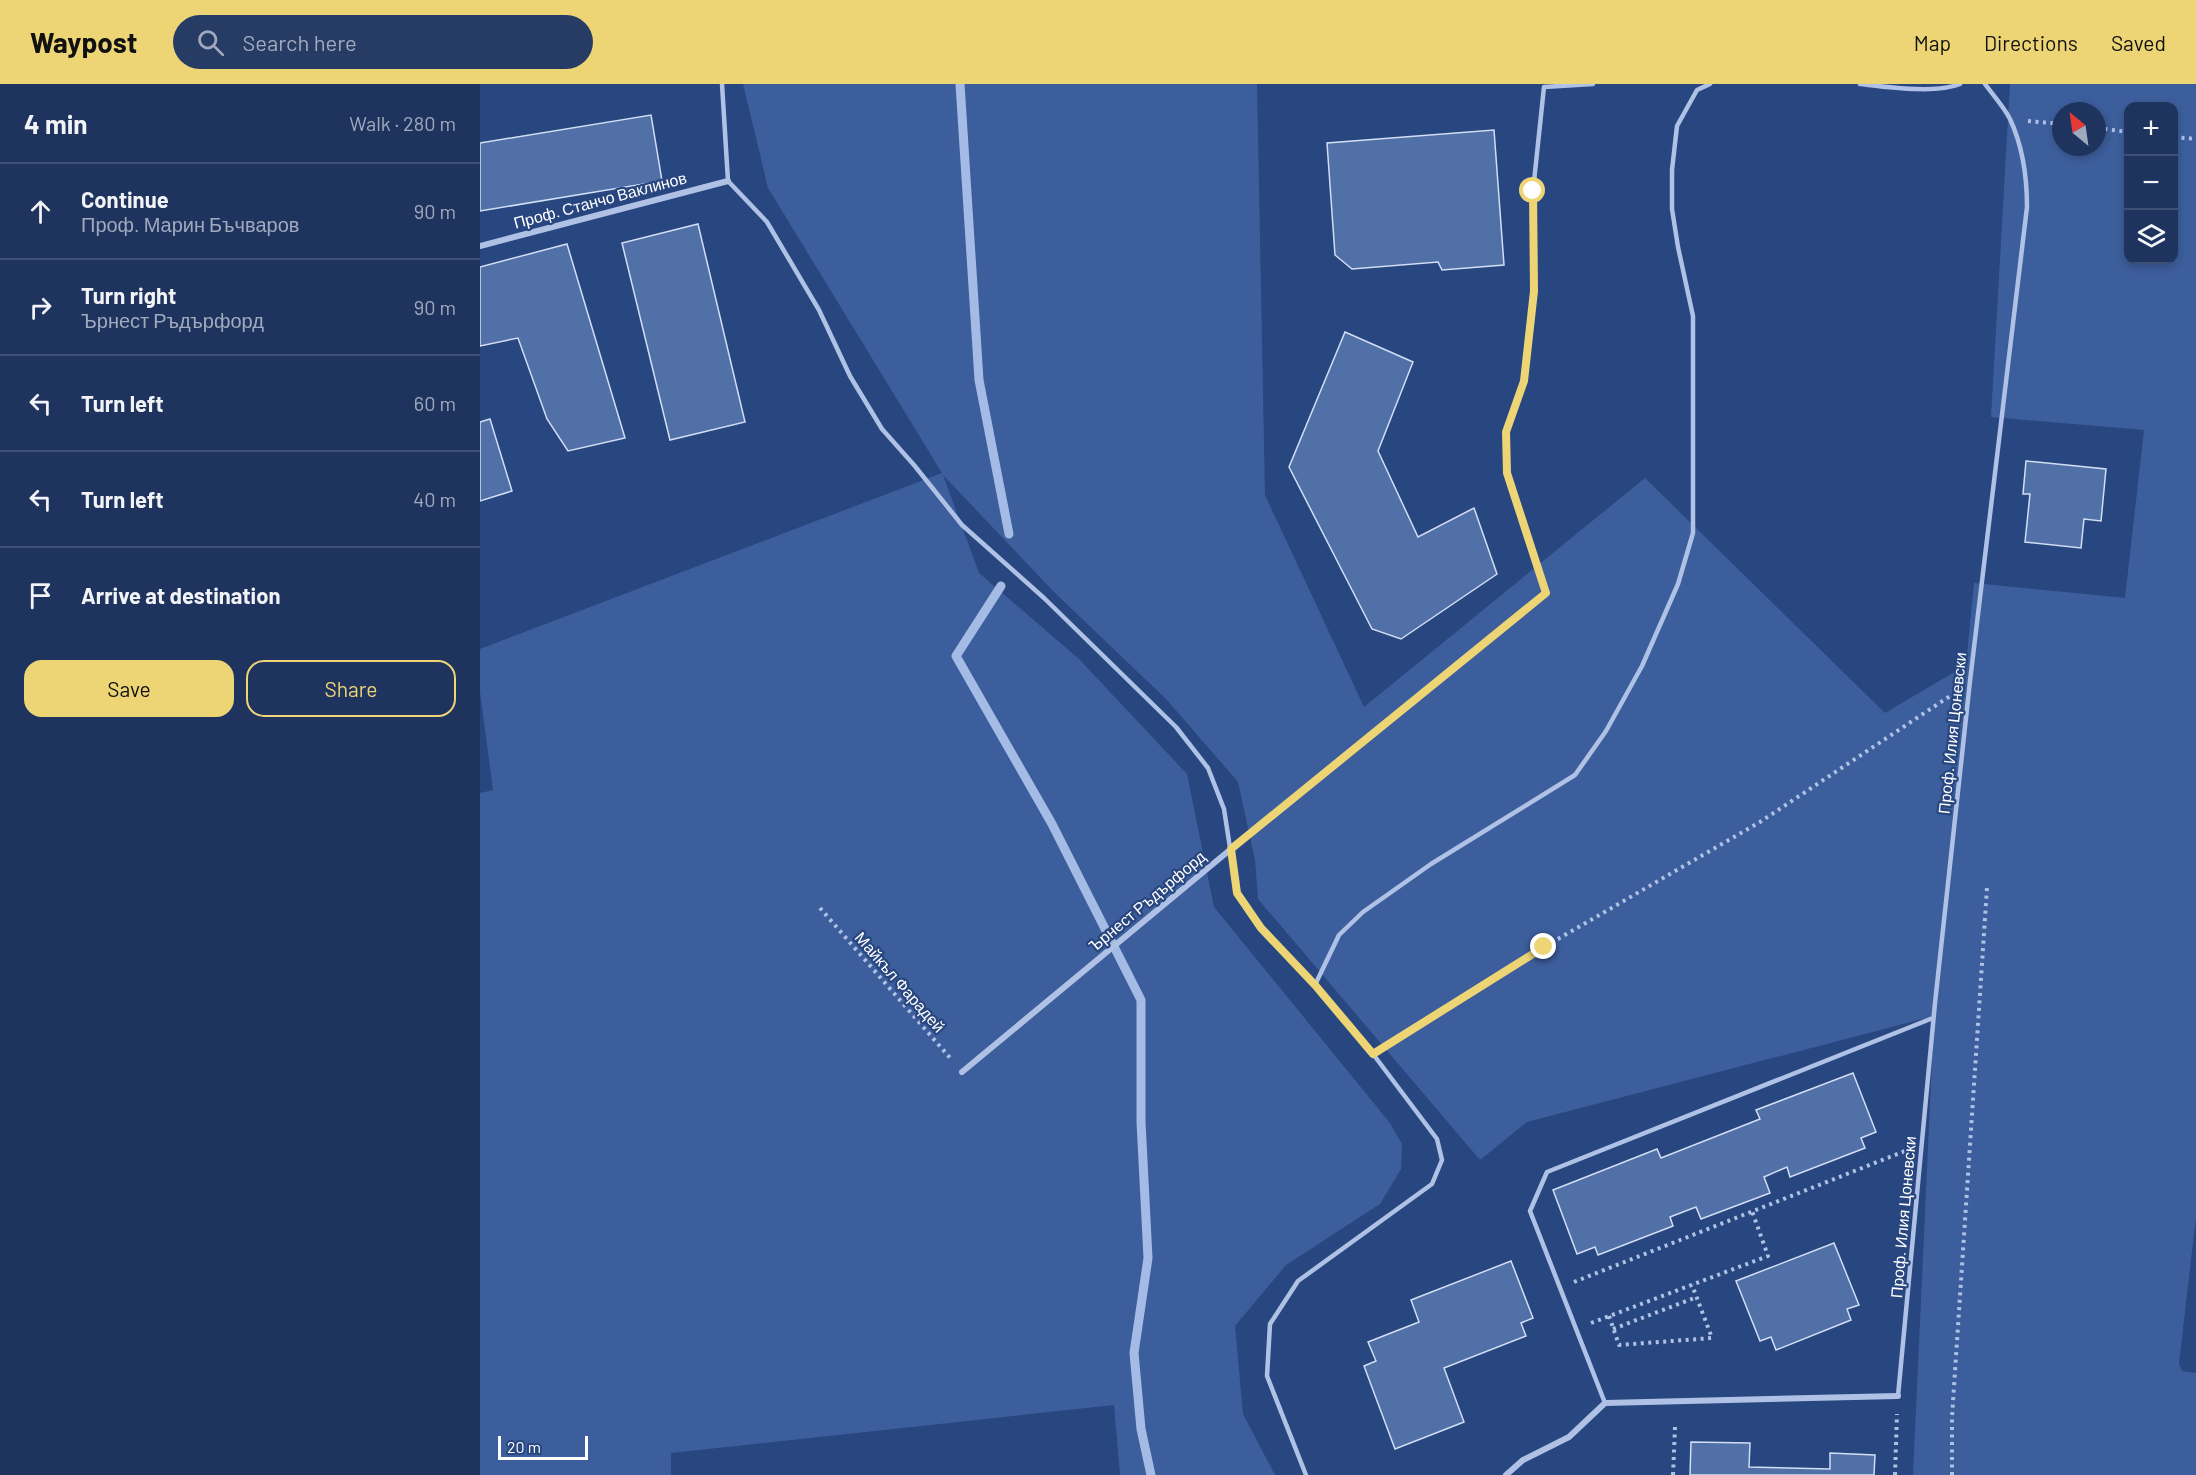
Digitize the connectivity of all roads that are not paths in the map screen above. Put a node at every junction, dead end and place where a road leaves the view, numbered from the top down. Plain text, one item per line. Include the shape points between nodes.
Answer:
1 (722, 84) edge
2 (1593, 84) edge
3 (1710, 84) edge
4 (1860, 84) edge
5 (1960, 84) edge
6 (1985, 84) edge
7 (728, 181) junction
8 (480, 246) edge
9 (1546, 593) joint
10 (1231, 849) junction
11 (1315, 985) junction
12 (1933, 1018) junction
13 (962, 1072) road end
14 (1898, 1396) joint
15 (1605, 1403) junction
16 (1306, 1475) edge
17 (1506, 1475) edge

1 - 7 lane
2 - 9 lane via 1544,87 1533,191 1534,291 1524,381 1506,432 1507,473
3 - 11 lane via 1697,90 1677,126 1672,170 1678,247 1693,316 1693,533 1678,584 1642,666 1606,731 1575,775 1431,864 1363,912 1339,935
4 - 5 lane via 1903,88 1952,88
6 - 12 lane, Проф. Илия Цоневски via 2009,119 2022,153 2027,207
7 - 8 street, Проф. Станчо Ваклинов
7 - 10 lane via 767,222 882,429 962,525 1044,598 1176,727 1208,768 1224,809
9 - 10 street, Ърнест Ръдърфорд
10 - 11 lane via 1237,893 1261,928
10 - 13 street, Ърнест Ръдърфорд
11 - 16 lane via 1437,1139 1442,1160 1432,1184 1298,1281 1270,1324 1267,1376
12 - 14 lane, Проф. Илия Цоневски
12 - 15 lane via 1547,1172 1530,1211
14 - 15 street
15 - 17 street via 1569,1437 1523,1460

